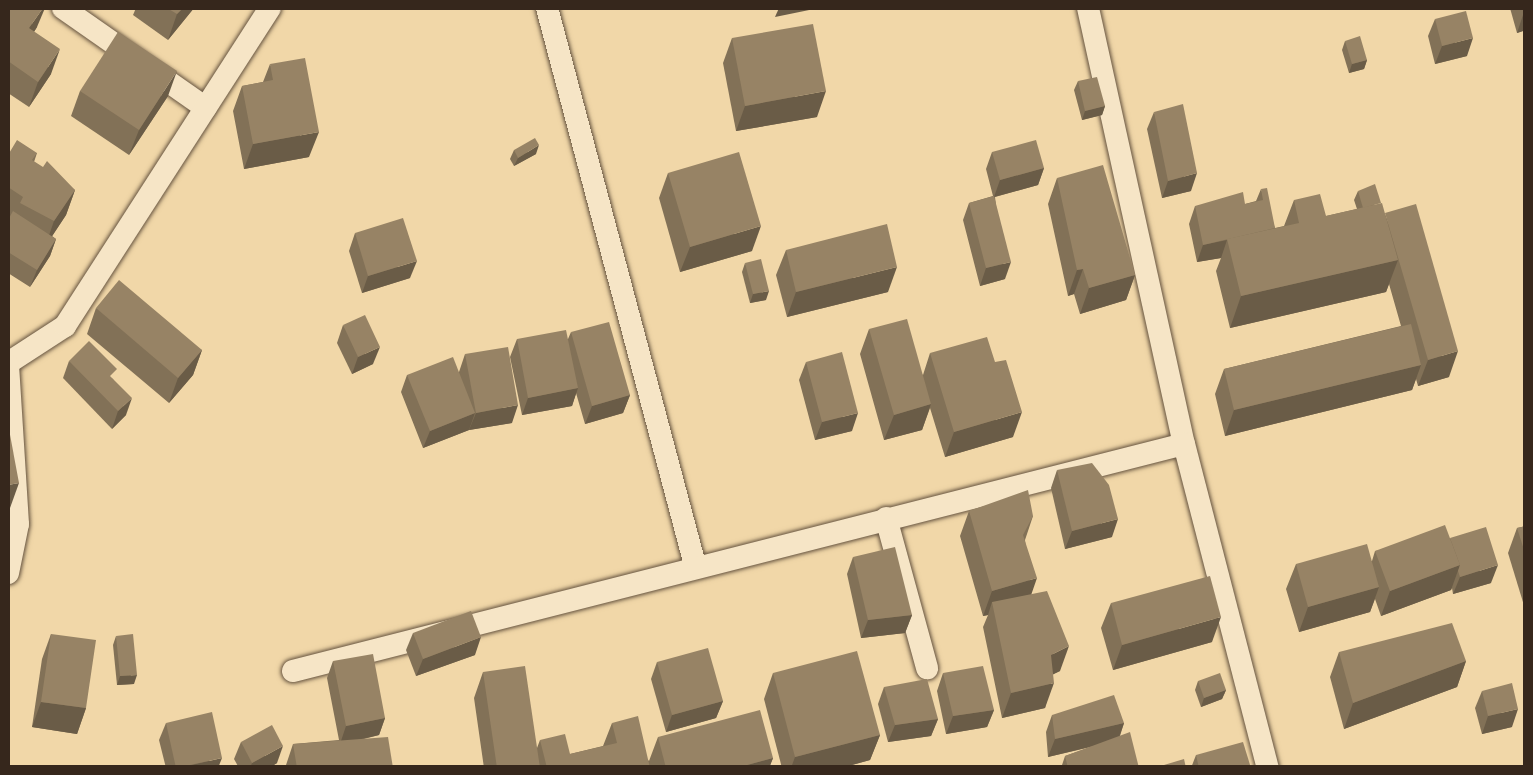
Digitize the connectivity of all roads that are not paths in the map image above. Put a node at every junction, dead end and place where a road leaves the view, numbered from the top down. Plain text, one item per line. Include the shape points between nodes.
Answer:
1 (62, 8) edge
2 (270, 8) edge
3 (547, 8) edge
4 (1088, 8) edge
5 (206, 108) junction
6 (8, 364) edge
7 (1184, 444) junction
8 (886, 518) junction
9 (696, 565) junction
10 (8, 573) edge
11 (928, 668) dead end
12 (293, 672) dead end
13 (1268, 768) edge

1 - 5 street
2 - 5 street
3 - 9 street
4 - 7 street
5 - 6 street via 65,326
6 - 10 street via 18,524
7 - 8 street
7 - 13 street
8 - 9 street
8 - 11 street
9 - 12 street

